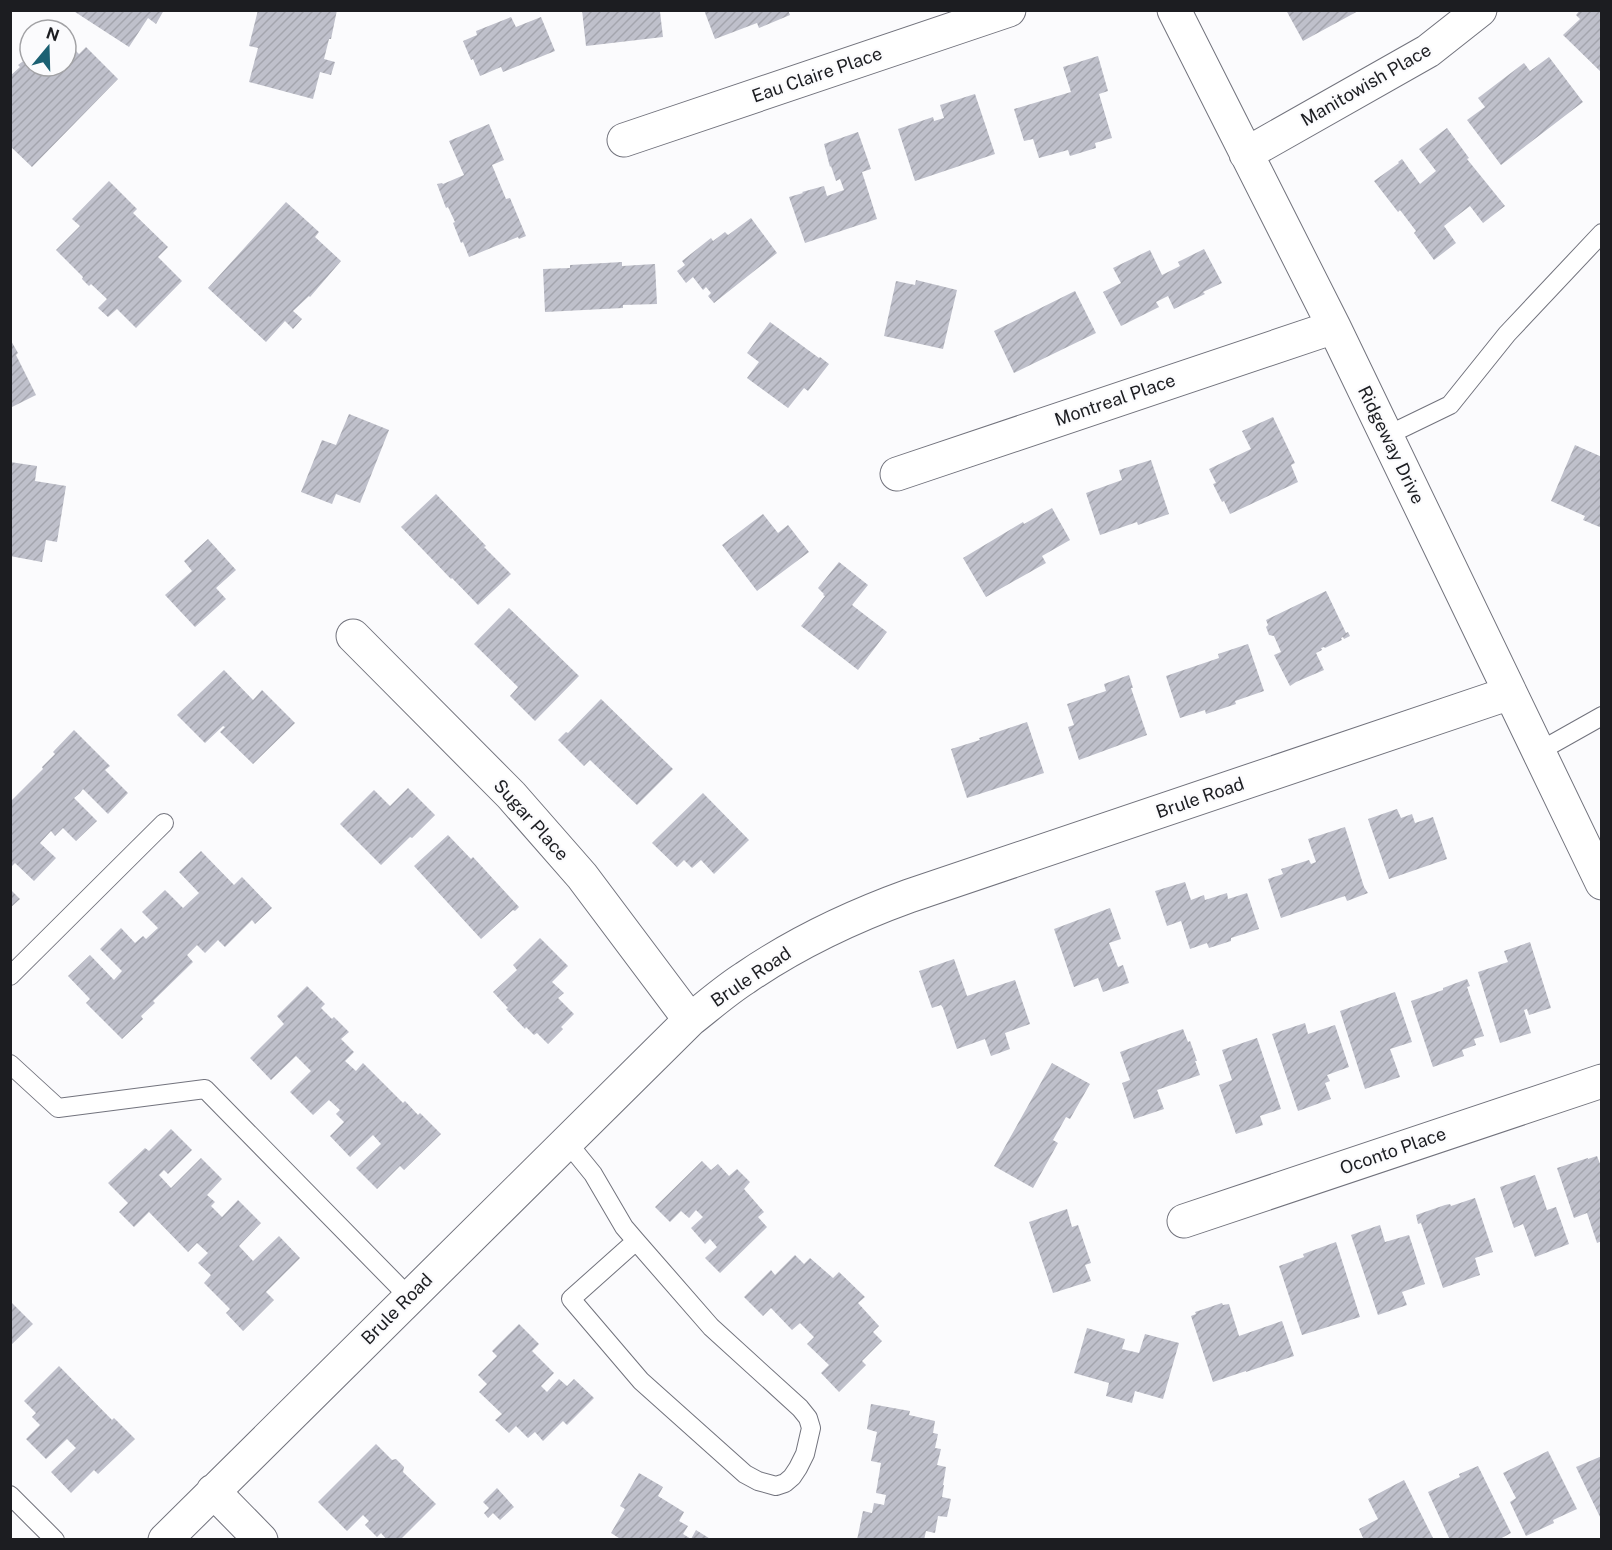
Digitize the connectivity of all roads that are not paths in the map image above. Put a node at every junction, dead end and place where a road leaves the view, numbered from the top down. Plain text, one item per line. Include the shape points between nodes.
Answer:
1 (1009, 10) edge
2 (1174, 10) edge
3 (1480, 10) edge
4 (624, 140) dead end
5 (1246, 154) junction
6 (1602, 233) edge
7 (1334, 327) junction
8 (1386, 436) junction
9 (897, 474) dead end
10 (353, 636) dead end
11 (1510, 693) junction
12 (1602, 716) edge
13 (1538, 752) junction
14 (164, 823) dead end
15 (1602, 883) edge
16 (10, 976) edge
17 (690, 1020) junction
18 (10, 1064) edge
19 (1602, 1081) edge
20 (567, 1142) junction
21 (1184, 1221) dead end
22 (636, 1242) junction
23 (409, 1297) junction
24 (213, 1491) junction
25 (10, 1495) edge
26 (55, 1539) edge
27 (165, 1539) edge
28 (261, 1539) edge

1 - 4 street, Eau Claire Place
2 - 5 street, Ridgeway Drive
3 - 5 street, Manitowish Place via 1428,51
5 - 7 street, Ridgeway Drive
6 - 8 lane via 1507,334 1450,405
7 - 8 street, Ridgeway Drive
7 - 9 street, Montreal Place
8 - 11 street, Ridgeway Drive
10 - 17 street, Sugar Place via 511,795 582,876
11 - 13 street, Ridgeway Drive
11 - 17 street, Brule Road via 866,912 803,942 754,972
12 - 13 lane
13 - 15 street, Ridgeway Drive
14 - 16 lane
17 - 20 street, Brule Road
18 - 23 lane via 58,1108 205,1089
19 - 21 street, Oconto Place
20 - 22 lane via 593,1174
20 - 23 street, Brule Road
22 - 22 lane via 711,1327 808,1418 811,1428 805,1454 785,1483 768,1485 745,1474 641,1381 571,1299
23 - 24 street, Brule Road
24 - 27 street, Brule Road
24 - 28 street
25 - 26 lane

